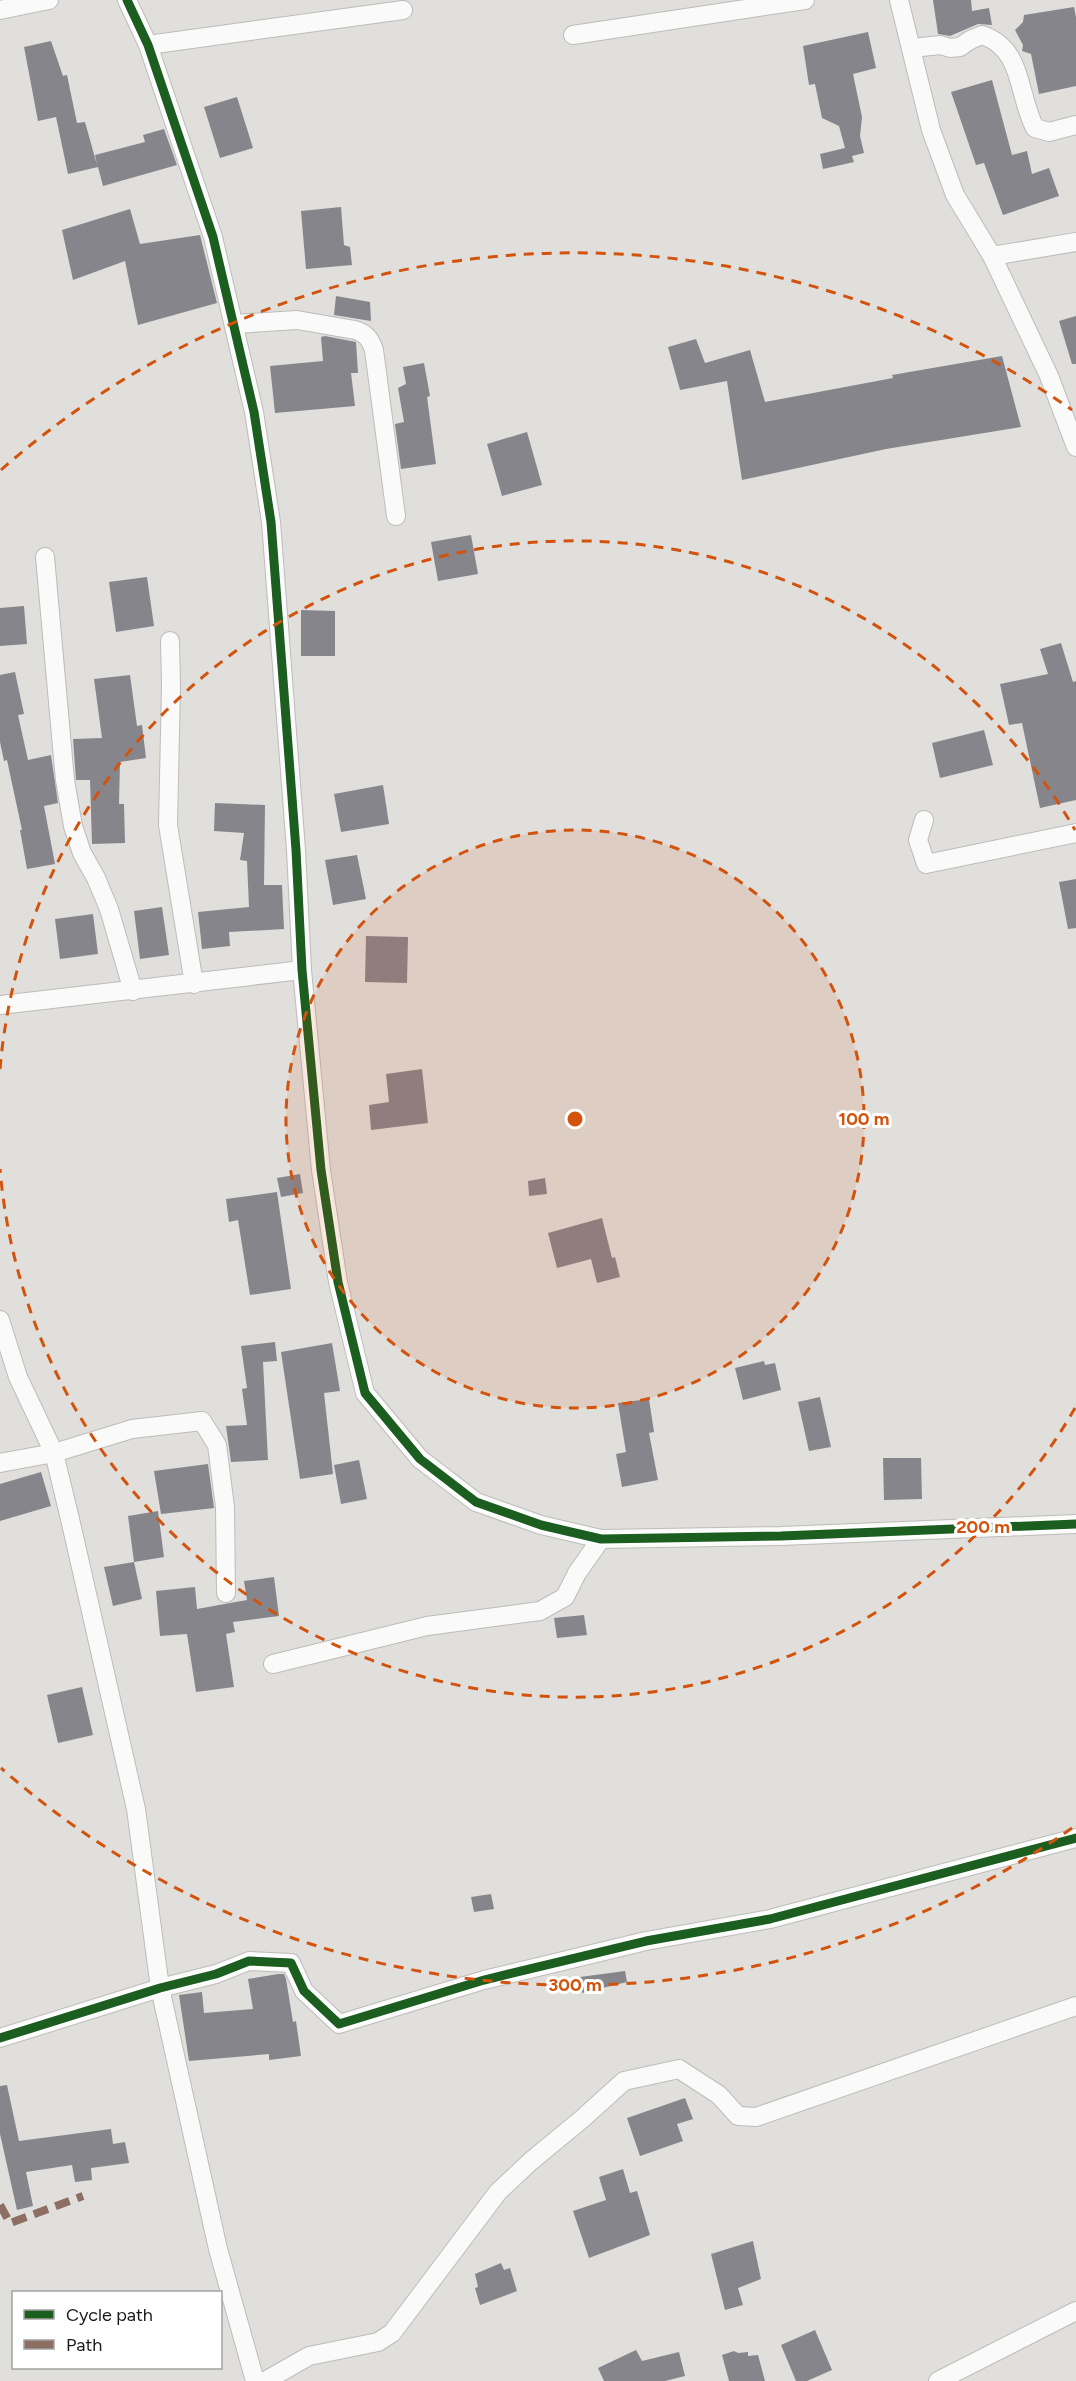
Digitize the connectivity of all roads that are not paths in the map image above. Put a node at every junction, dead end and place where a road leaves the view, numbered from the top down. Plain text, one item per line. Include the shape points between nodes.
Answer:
1 (49, 0) edge
2 (127, 0) edge
3 (805, 0) edge
4 (899, 0) edge
5 (0, 10) edge
6 (403, 10) dead end
7 (573, 35) dead end
8 (148, 45) junction
9 (912, 48) junction
10 (1076, 125) edge
11 (1076, 242) edge
12 (992, 256) junction
13 (235, 324) junction
14 (1076, 447) edge
15 (396, 516) dead end
16 (45, 557) dead end
17 (170, 641) dead end
18 (924, 820) dead end
19 (1076, 833) edge
20 (302, 970) junction
21 (194, 984) junction
22 (133, 991) junction
23 (0, 1005) edge
24 (0, 1320) edge
25 (54, 1453) junction
26 (0, 1463) edge
27 (1076, 1524) edge
28 (601, 1539) junction
29 (226, 1593) dead end
30 (273, 1664) dead end
31 (1076, 1838) edge
32 (160, 1989) junction
33 (1076, 2006) edge
34 (0, 2038) edge
35 (1076, 2311) edge
36 (255, 2381) edge
37 (265, 2381) edge
38 (938, 2381) edge

1 - 5 street
2 - 8 street
3 - 7 street
4 - 9 street
6 - 8 street
8 - 13 street via 213,237
9 - 10 street via 960,47 982,35 992,38 1014,60 1027,114 1035,128 1049,132
9 - 12 street via 931,130 955,195
11 - 12 street
12 - 14 street via 1049,376
13 - 15 street via 297,320 355,330 370,338
13 - 20 street via 271,522
16 - 22 street via 65,780 73,826 109,909
17 - 21 street via 168,825
18 - 19 street via 918,840 926,864
20 - 21 street
20 - 28 street via 321,1170 338,1282 365,1393 420,1459 476,1502 541,1525
21 - 22 street
22 - 23 street
24 - 25 street via 18,1377
25 - 26 street
25 - 29 street via 132,1429 202,1420 217,1445 225,1507
25 - 32 street via 136,1809
27 - 28 street
28 - 30 street via 565,1597 540,1611 427,1626
31 - 32 street via 770,1918 646,1941 484,1980 339,2024 304,1991 291,1963 249,1962
32 - 34 street
32 - 36 street via 218,2249
33 - 37 street via 756,2117 738,2116 719,2095 679,2069 624,2081 498,2192 392,2333 378,2342 309,2356
35 - 38 street

